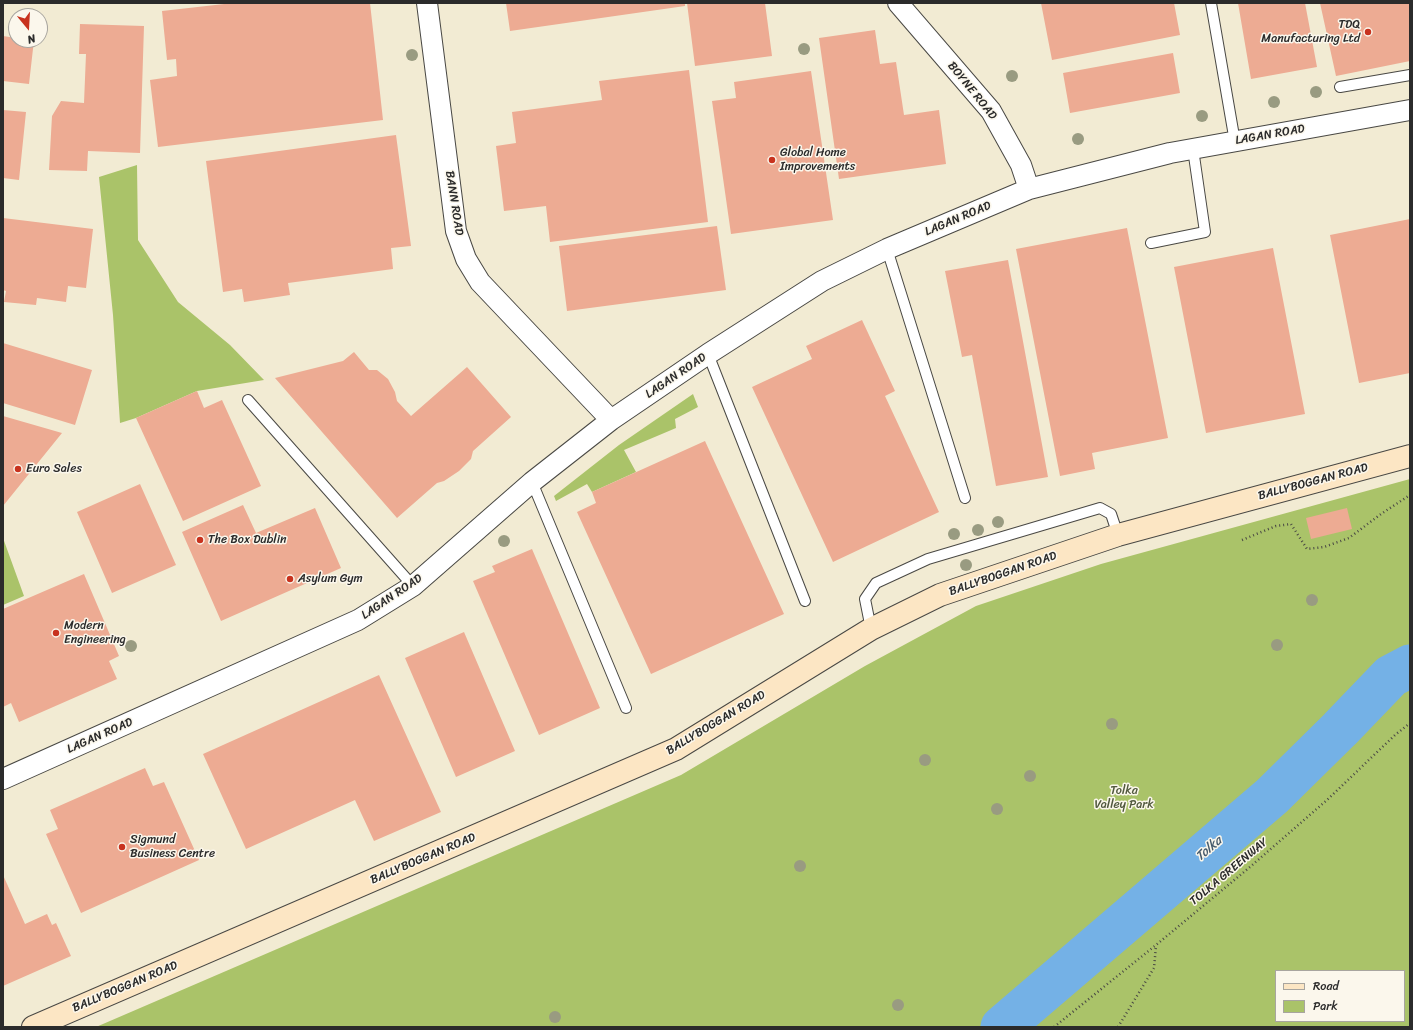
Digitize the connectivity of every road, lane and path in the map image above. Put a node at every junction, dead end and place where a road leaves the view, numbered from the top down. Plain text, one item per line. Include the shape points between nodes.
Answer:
1 (427, 3) edge
2 (898, 3) edge
3 (1211, 3) edge
4 (1410, 75) edge
5 (1340, 87) dead end
6 (1410, 110) edge
7 (1235, 142) junction
8 (1193, 149) junction
9 (1029, 189) junction
10 (1151, 243) dead end
11 (887, 250) junction
12 (708, 354) junction
13 (248, 400) dead end
14 (611, 420) junction
15 (1410, 456) edge
16 (532, 482) junction
17 (1410, 495) edge
18 (966, 498) dead end
19 (1118, 535) junction
20 (1242, 540) dead end
21 (413, 586) junction
22 (805, 602) dead end
23 (871, 629) junction
24 (626, 708) dead end
25 (1410, 723) edge
26 (3, 779) edge
27 (1156, 945) junction
28 (33, 1027) edge
29 (1054, 1027) edge
30 (1118, 1027) edge

1 - 14 street, BANN ROAD via 456,231 466,259 480,282
2 - 9 street, BOYNE ROAD via 990,111 1021,165
3 - 7 lane
4 - 5 lane
6 - 7 street, LAGAN ROAD
7 - 8 street, LAGAN ROAD
8 - 9 street, LAGAN ROAD
8 - 10 lane via 1205,232
9 - 11 street, LAGAN ROAD
11 - 12 street, LAGAN ROAD via 822,282
11 - 18 lane
12 - 14 street, LAGAN ROAD
12 - 22 lane
13 - 21 lane
14 - 16 street, LAGAN ROAD
15 - 19 street, BALLYBOGGAN ROAD
16 - 21 street, LAGAN ROAD
16 - 24 lane
17 - 20 path via 1349,538 1324,547 1307,549 1292,524 1276,526
19 - 23 street, BALLYBOGGAN ROAD via 940,595
19 - 23 lane via 1111,514 1100,508 928,559 876,583 866,599
21 - 26 street, LAGAN ROAD via 358,620
23 - 28 street, BALLYBOGGAN ROAD via 676,749
25 - 27 path, TOLKA GREENWAY via 1250,867
27 - 29 path, TOLKA GREENWAY
27 - 30 path via 1154,968

